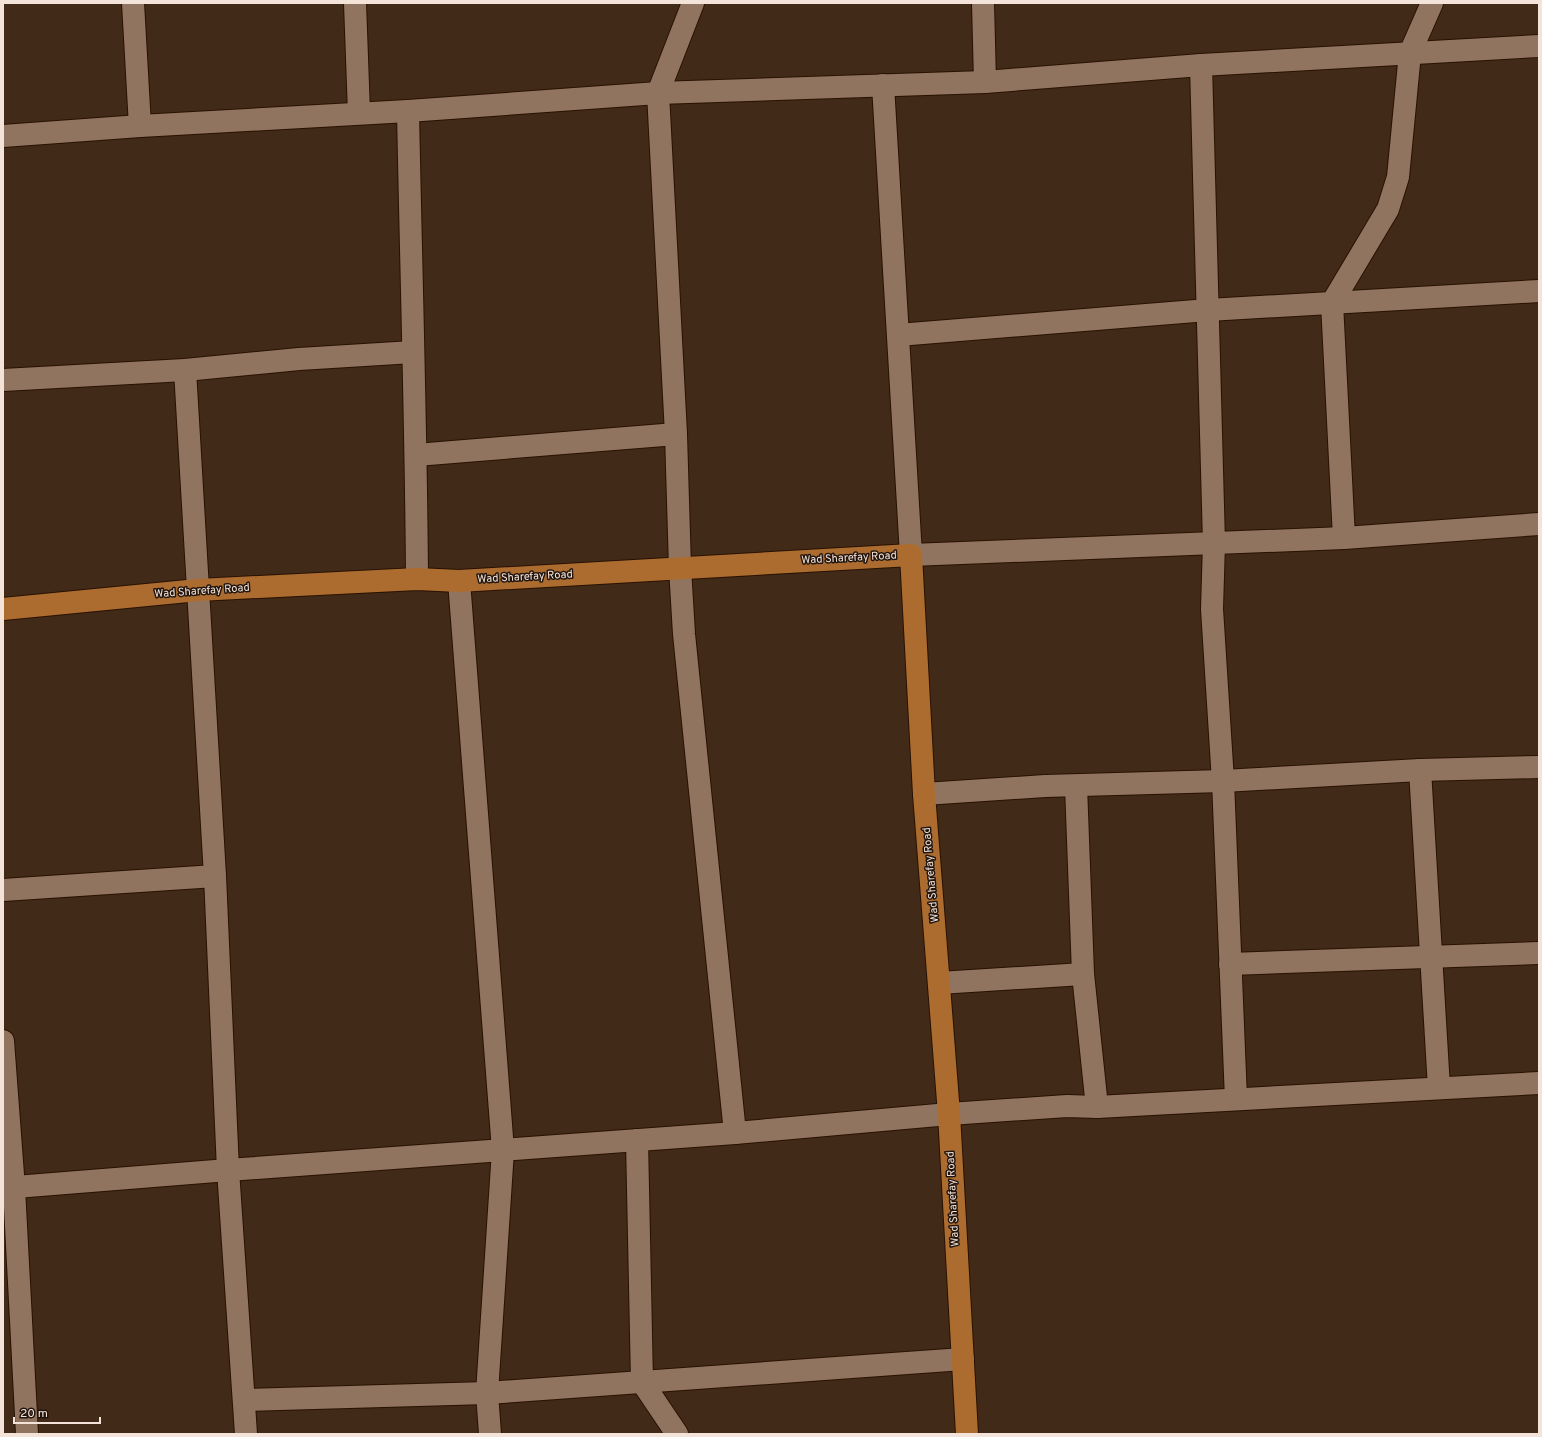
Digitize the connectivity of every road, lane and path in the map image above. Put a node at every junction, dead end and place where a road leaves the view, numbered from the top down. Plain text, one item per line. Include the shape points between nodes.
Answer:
1 (133, 3) edge
2 (355, 3) edge
3 (693, 3) edge
4 (983, 3) edge
5 (1432, 3) edge
6 (1539, 46) edge
7 (1410, 53) junction
8 (1201, 64) junction
9 (984, 82) junction
10 (883, 85) junction
11 (658, 92) junction
12 (408, 111) junction
13 (359, 114) junction
14 (140, 126) junction
15 (3, 136) edge
16 (1539, 292) edge
17 (1332, 303) junction
18 (1208, 310) junction
19 (898, 335) junction
20 (413, 352) junction
21 (185, 370) junction
22 (3, 380) edge
23 (676, 434) junction
24 (416, 455) junction
25 (1539, 524) edge
26 (1344, 538) junction
27 (1214, 543) junction
28 (911, 555) junction
29 (680, 568) junction
30 (417, 579) junction
31 (459, 580) junction
32 (198, 590) junction
33 (3, 609) edge
34 (1539, 767) edge
35 (1420, 770) junction
36 (1223, 781) junction
37 (1076, 786) junction
38 (924, 794) junction
39 (215, 876) junction
40 (3, 890) edge
41 (1539, 953) edge
42 (1431, 957) junction
43 (1230, 964) junction
44 (1083, 974) junction
45 (939, 983) junction
46 (3, 1041) edge
47 (1539, 1083) edge
48 (1439, 1088) junction
49 (1236, 1099) junction
50 (1097, 1107) junction
51 (948, 1114) junction
52 (735, 1133) junction
53 (637, 1140) junction
54 (503, 1150) junction
55 (228, 1170) junction
56 (8, 1188) edge
57 (963, 1359) junction
58 (642, 1382) junction
59 (487, 1394) junction
60 (244, 1400) junction
61 (27, 1434) edge
62 (246, 1434) edge
63 (490, 1434) edge
64 (677, 1434) edge
65 (967, 1434) edge

1 - 14 street
2 - 13 street
3 - 11 street
4 - 9 street
5 - 7 street
6 - 7 street
7 - 8 street
7 - 17 street via 1398,177 1388,210
8 - 9 street
8 - 18 street
9 - 10 street
10 - 11 street
10 - 19 street
11 - 12 street
11 - 23 street
12 - 13 street
12 - 20 street
13 - 14 street
14 - 15 street
16 - 17 street
17 - 18 street
17 - 26 street
18 - 19 street
18 - 27 street
19 - 28 street
20 - 21 street
20 - 24 street
21 - 22 street
21 - 32 street
23 - 24 street
23 - 29 street
24 - 30 street
25 - 26 street
26 - 27 street
27 - 28 street
27 - 36 street via 1212,610
28 - 29 main road, Wad Sharefay Road
28 - 38 main road, Wad Sharefay Road
29 - 31 main road, Wad Sharefay Road
29 - 52 street via 684,634
30 - 31 main road, Wad Sharefay Road
30 - 32 main road, Wad Sharefay Road
31 - 54 street
32 - 33 main road, Wad Sharefay Road
32 - 39 street
34 - 35 street
35 - 36 street
35 - 42 street
36 - 37 street
36 - 43 street
37 - 38 street
37 - 44 street
38 - 45 main road, Wad Sharefay Road
39 - 40 street
39 - 55 street
41 - 42 street
42 - 43 street
42 - 48 street
43 - 49 street
44 - 45 street
44 - 50 street
45 - 51 main road, Wad Sharefay Road
46 - 56 street
47 - 48 street
48 - 49 street
49 - 50 street
50 - 51 street via 1067,1106
51 - 52 street
51 - 57 main road, Wad Sharefay Road
52 - 53 street
53 - 54 street
53 - 58 street
54 - 55 street
54 - 59 street
55 - 56 street
55 - 60 street
56 - 61 street
57 - 58 street
57 - 65 main road, Wad Sharefay Road
58 - 59 street
58 - 64 street
59 - 60 street
59 - 63 street
60 - 62 street

